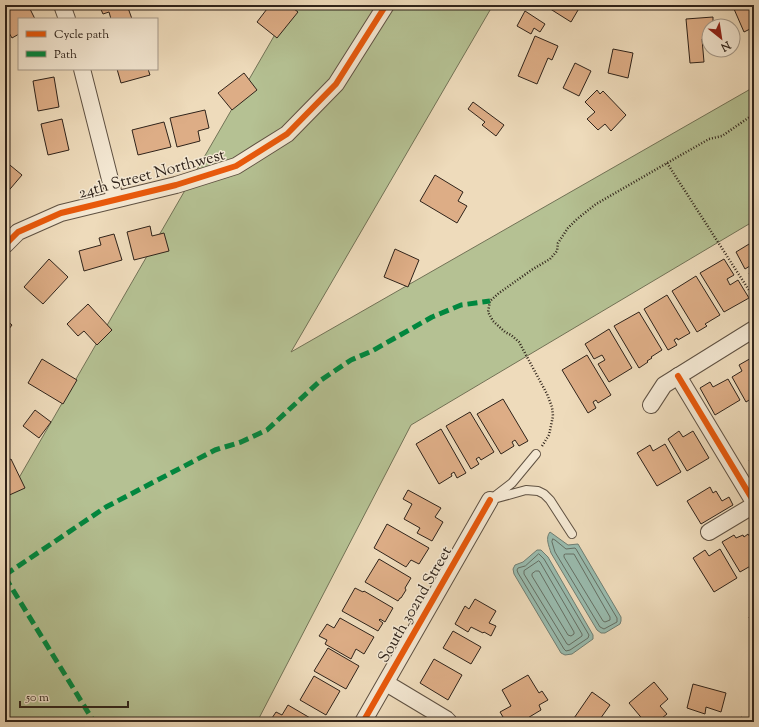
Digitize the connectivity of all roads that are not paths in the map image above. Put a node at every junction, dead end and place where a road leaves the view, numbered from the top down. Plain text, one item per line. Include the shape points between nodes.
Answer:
1 (62, 5) edge
2 (386, 5) edge
3 (66, 18) edge
4 (82, 70) edge
5 (115, 199) junction
6 (5, 245) edge
7 (754, 329) edge
8 (678, 376) junction
9 (650, 405) dead end
10 (536, 454) road end
11 (490, 500) junction
12 (754, 502) edge
13 (754, 505) edge
14 (709, 532) dead end
15 (572, 534) dead end
16 (386, 683) junction
17 (363, 722) edge
18 (449, 722) edge

1 - 3 street
2 - 5 street, 24th Street Northwest via 336,84 287,134 236,166 176,185
4 - 5 street
5 - 6 street, 24th Street Northwest via 61,213 18,232
7 - 8 street
8 - 9 street via 664,385
8 - 12 street
10 - 11 lane via 512,483
11 - 15 lane via 526,490 538,491 550,500
11 - 16 street, South 302nd Street
13 - 14 street
16 - 17 street, South 302nd Street
16 - 18 street

